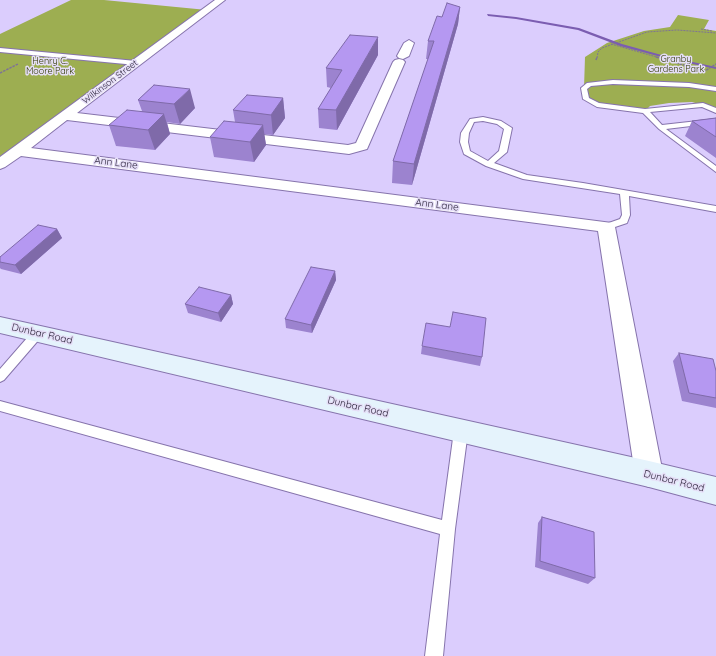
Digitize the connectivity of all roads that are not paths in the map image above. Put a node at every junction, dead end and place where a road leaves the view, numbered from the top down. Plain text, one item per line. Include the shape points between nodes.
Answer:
1 (221, 0) edge
2 (409, 43) dead end
3 (0, 50) edge
4 (136, 63) junction
5 (716, 89) edge
6 (645, 111) junction
7 (716, 111) edge
8 (64, 116) junction
9 (716, 121) edge
10 (661, 128) junction
11 (10, 155) edge
12 (0, 164) edge
13 (488, 164) junction
14 (716, 170) edge
15 (624, 192) junction
16 (716, 209) edge
17 (606, 227) junction
18 (0, 325) edge
19 (38, 333) junction
20 (0, 377) edge
21 (0, 406) edge
22 (461, 431) junction
23 (649, 474) junction
24 (716, 492) edge
25 (448, 529) junction
26 (434, 656) edge

1 - 4 street, Wilkinson Street
2 - 8 street via 362,146 348,150
3 - 4 lane
4 - 8 street, Wilkinson Street
5 - 6 lane via 689,84 613,82 589,84 584,88 586,99 597,105
6 - 7 lane via 703,105
6 - 10 lane
8 - 11 street, Wilkinson Street
9 - 10 lane
10 - 14 lane
11 - 12 street, Wilkinson Street
11 - 17 street, Ann Lane
13 - 13 lane via 467,152 465,133 472,120 499,122 508,128 503,152
13 - 15 lane via 526,177
15 - 16 lane
15 - 17 lane via 624,221
17 - 23 street
18 - 19 street, Dunbar Road
19 - 20 lane
19 - 22 street, Dunbar Road
21 - 25 lane
22 - 23 street, Dunbar Road
22 - 25 lane
23 - 24 street, Dunbar Road
25 - 26 lane

